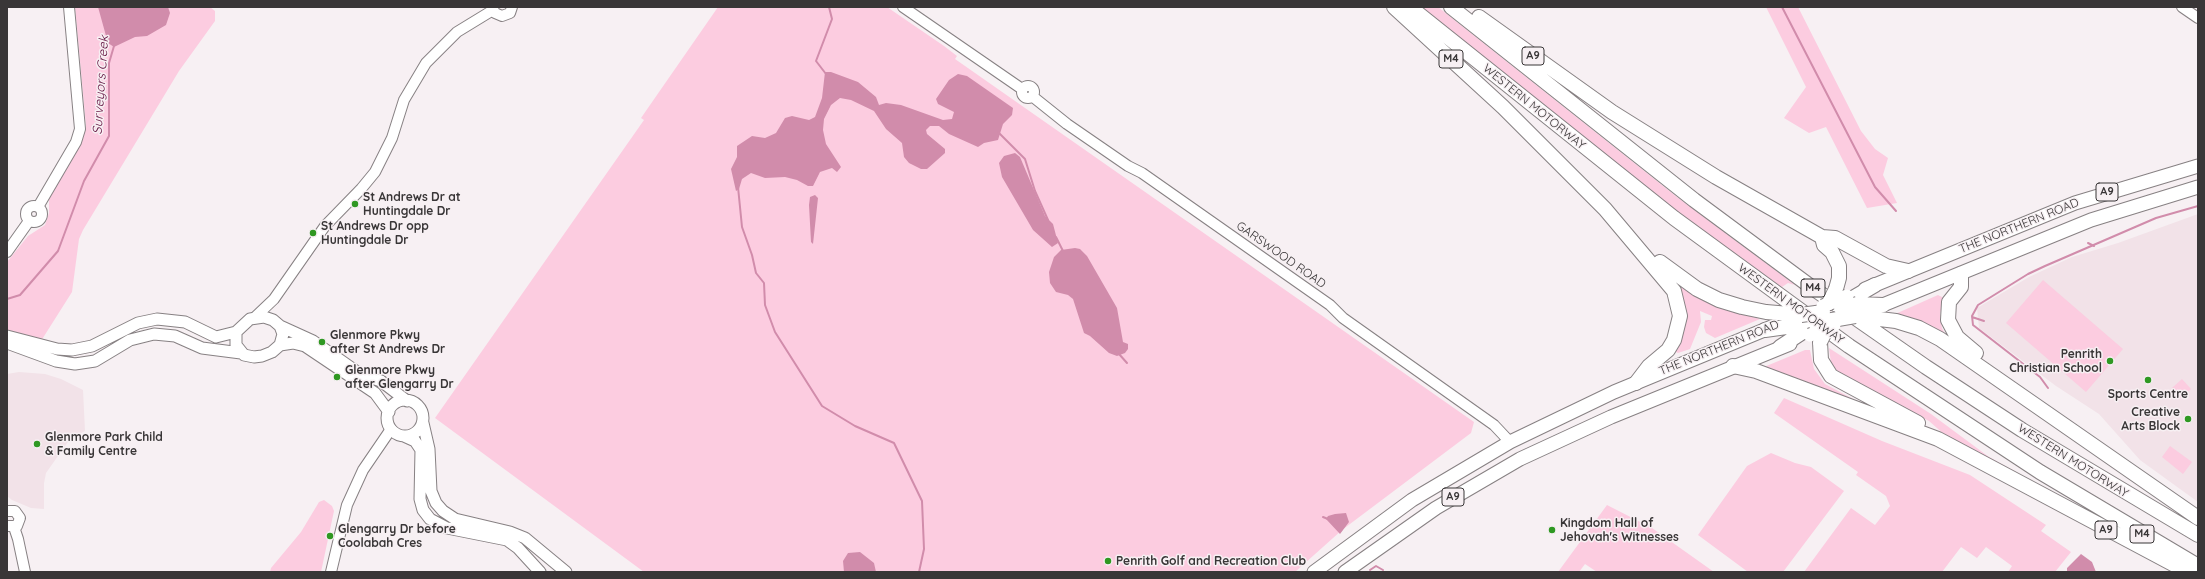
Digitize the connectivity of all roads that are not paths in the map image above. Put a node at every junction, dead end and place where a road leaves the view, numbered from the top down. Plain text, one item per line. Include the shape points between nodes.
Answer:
1 (69, 7) edge
2 (512, 7) edge
3 (903, 7) edge
4 (1394, 7) edge
5 (1410, 7) edge
6 (1452, 7) edge
7 (1465, 7) edge
8 (2182, 7) edge
9 (493, 9) edge
10 (2198, 18) edge
11 (2198, 166) edge
12 (2198, 187) edge
13 (1822, 237) junction
14 (1631, 238) junction
15 (7, 252) edge
16 (1908, 271) junction
17 (1961, 274) junction
18 (1875, 285) joint
19 (274, 299) junction
20 (1831, 315) junction
21 (254, 318) junction
22 (278, 324) junction
23 (1765, 330) joint
24 (236, 332) junction
25 (7, 336) edge
26 (7, 343) edge
27 (280, 345) junction
28 (1780, 347) joint
29 (241, 353) junction
30 (1733, 366) junction
31 (1636, 383) junction
32 (407, 401) junction
33 (389, 412) junction
34 (423, 423) junction
35 (391, 429) junction
36 (404, 436) junction
37 (1938, 439) junction
38 (1510, 442) junction
39 (2198, 510) edge
40 (7, 511) edge
41 (2198, 518) edge
42 (10, 527) edge
43 (2198, 535) edge
44 (2198, 566) edge
45 (25, 572) edge
46 (331, 572) edge
47 (540, 572) edge
48 (566, 572) edge
49 (1314, 572) edge
50 (1345, 572) edge
51 (2188, 572) edge

1 - 15 street via 80,129 76,142 38,207 42,211 41,219 34,223 29,221
2 - 9 street via 510,13 505,16 496,15
3 - 38 street, GARSWOOD ROAD via 1022,89 1024,97 1032,96 1067,124 1142,173 1330,305 1343,318 1494,424
4 - 14 highway, M4 via 1517,121
5 - 44 highway, WESTERN MOTORWAY / M4 via 1674,218 1849,346 2040,472
6 - 43 highway, WESTERN MOTORWAY / M4 via 1682,190 1814,289 2022,430
7 - 13 highway, A9 via 1635,127 1716,177
8 - 10 street
9 - 19 street via 457,32 426,63 404,100 392,138 375,172 321,230
11 - 16 highway, THE NORTHERN ROAD / A9 via 2075,203
12 - 17 highway, THE NORTHERN ROAD / A9 via 2091,220
13 - 16 highway, A9 via 1835,238 1891,268
13 - 20 highway via 1824,245 1832,252 1839,266 1840,278
14 - 20 highway, M4 via 1697,289 1742,308
14 - 31 highway, M4 via 1633,245 1667,280 1674,291 1680,316 1674,340 1668,350 1649,366
16 - 18 highway, THE NORTHERN ROAD / A9
17 - 20 highway, THE NORTHERN ROAD / A9
17 - 39 highway via 1961,287 1951,297 1947,311 1950,328 1959,340
18 - 20 highway
19 - 21 street
19 - 22 street via 271,310
20 - 23 highway
20 - 28 highway
20 - 37 highway via 1820,360 1831,376 1926,427
20 - 41 highway via 1907,324 1940,339
21 - 22 main road via 266,318
21 - 24 main road via 243,324
22 - 27 main road via 283,334
22 - 32 main road via 313,341 353,369 381,381
23 - 31 highway, THE NORTHERN ROAD / A9
24 - 25 main road via 216,338 185,322 157,318 138,323 92,346 72,350 58,350
24 - 29 main road via 235,342
26 - 29 main road via 56,361 75,364 95,361 130,340 154,334 175,336 206,348
27 - 29 main road via 272,352 258,357
27 - 33 main road via 293,343 305,346 375,393
28 - 30 highway, THE NORTHERN ROAD / A9
30 - 37 highway, A9 via 1756,371
30 - 50 highway, THE NORTHERN ROAD / A9 via 1611,417 1520,459 1436,508
31 - 38 highway, THE NORTHERN ROAD / A9 via 1571,411
32 - 33 main road via 395,404
32 - 34 main road via 420,409
33 - 35 main road via 388,421
34 - 36 main road via 418,431
34 - 48 main road via 429,449 431,491 443,511 455,519 525,538
35 - 36 main road
35 - 46 street via 363,470 349,500
36 - 47 main road via 415,441 421,450 420,498 423,510 430,519 446,528 510,542
37 - 51 highway, A9
38 - 49 highway, THE NORTHERN ROAD / A9 via 1412,500
40 - 42 street via 15,511 20,516 20,521
42 - 45 street via 18,538

